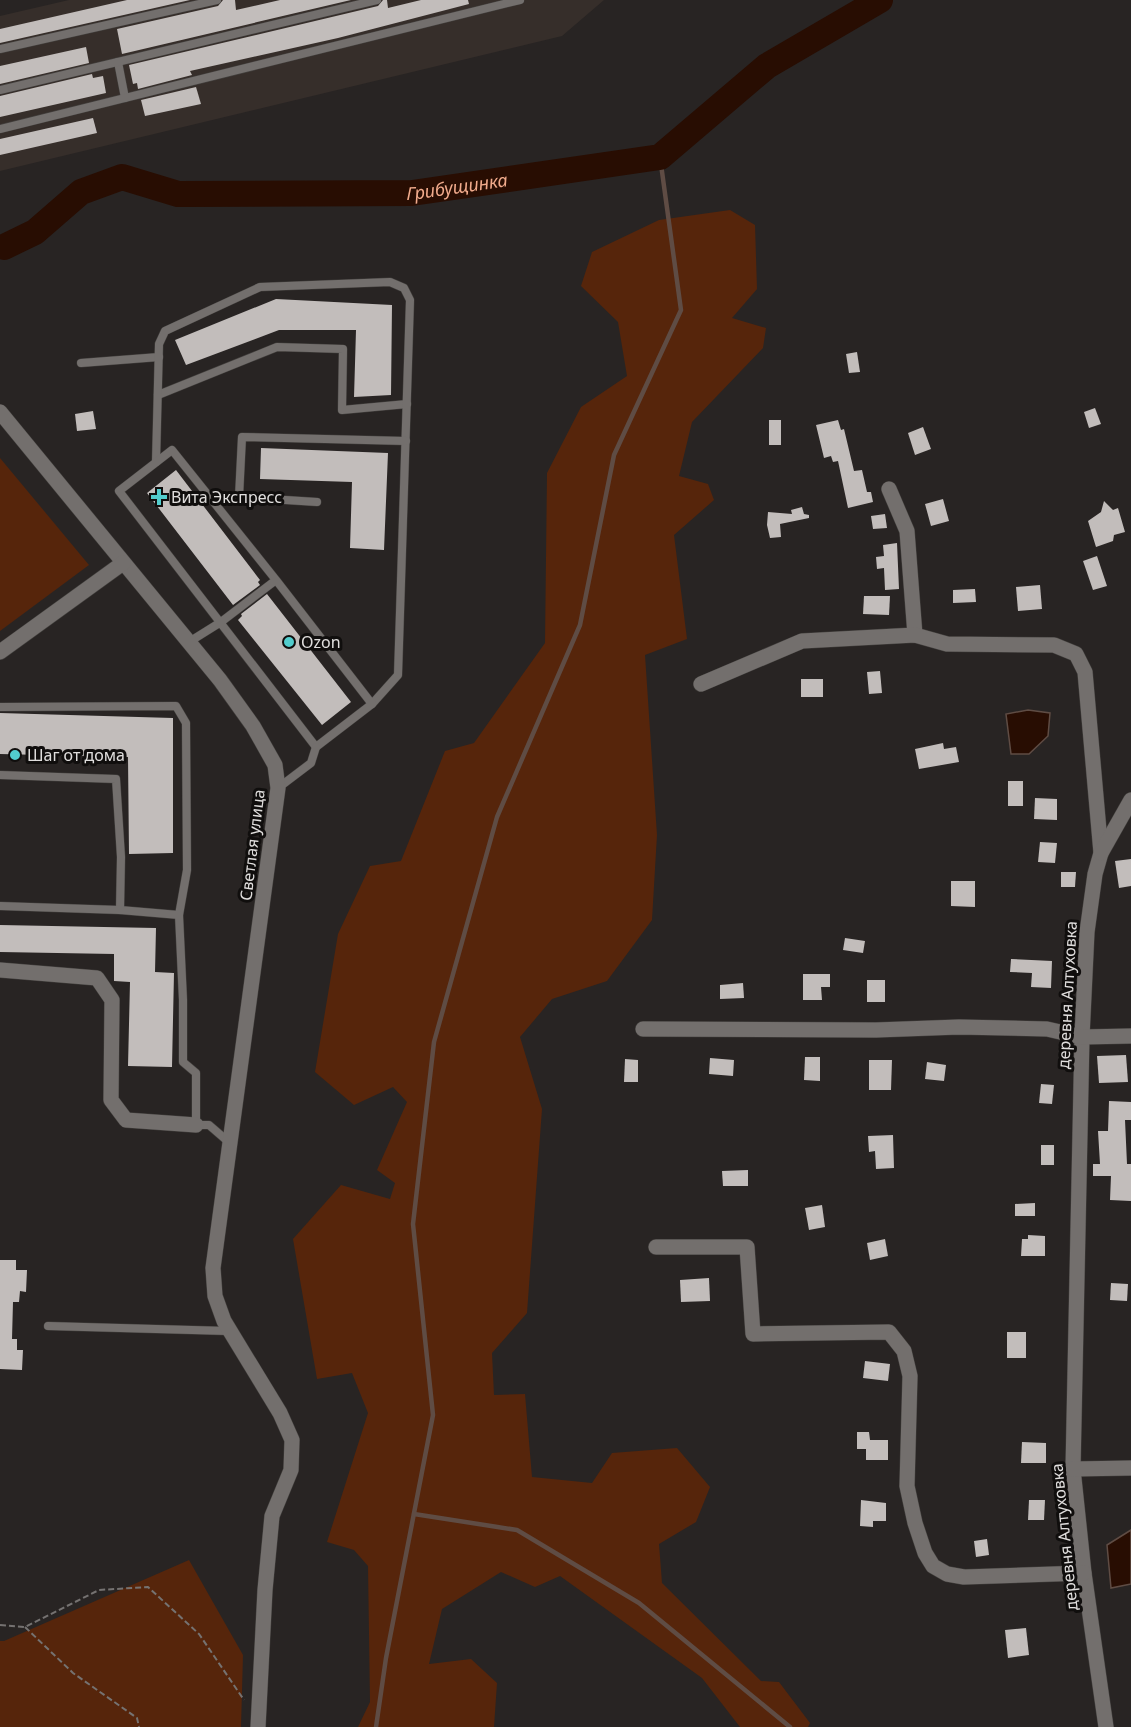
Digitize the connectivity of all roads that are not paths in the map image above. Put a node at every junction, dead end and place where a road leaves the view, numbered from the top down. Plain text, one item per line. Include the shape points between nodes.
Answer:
1 (218, 0) edge
2 (377, 0) edge
3 (520, 0) edge
4 (0, 49) edge
5 (118, 62) junction
6 (0, 90) edge
7 (125, 98) junction
8 (0, 129) edge
9 (159, 357) junction
10 (81, 363) dead end
11 (158, 395) junction
12 (407, 404) junction
13 (0, 412) edge
14 (406, 441) junction
15 (156, 462) junction
16 (889, 489) dead end
17 (317, 502) dead end
18 (123, 563) junction
19 (276, 580) junction
20 (221, 622) junction
21 (915, 635) junction
22 (189, 642) junction
23 (0, 652) edge
24 (701, 684) dead end
25 (372, 704) junction
26 (0, 707) edge
27 (316, 747) junction
28 (0, 775) edge
29 (279, 788) junction
30 (1131, 800) edge
31 (1101, 853) junction
32 (0, 906) edge
33 (120, 910) junction
34 (179, 915) junction
35 (0, 970) edge
36 (643, 1029) dead end
37 (1131, 1036) edge
38 (1082, 1037) junction
39 (196, 1125) junction
40 (231, 1145) junction
41 (656, 1247) dead end
42 (48, 1326) dead end
43 (228, 1330) junction
44 (1131, 1468) edge
45 (1073, 1470) junction
46 (1084, 1573) junction
47 (258, 1727) edge
48 (1106, 1727) edge

1 - 4 lane
2 - 5 lane
3 - 7 lane
5 - 6 lane
5 - 7 lane
7 - 8 lane
9 - 10 lane
9 - 11 lane
9 - 12 lane via 165,331 260,287 390,282 404,288 410,300
11 - 12 lane via 277,347 343,349 342,410
11 - 15 lane
12 - 14 lane
13 - 18 street, Светлая улица
14 - 17 lane via 242,437 240,497
14 - 25 lane via 398,675
15 - 19 lane via 172,450
15 - 20 lane via 119,491
16 - 21 street via 907,531
18 - 22 street, Светлая улица
18 - 23 street
19 - 20 lane
19 - 25 lane
20 - 22 lane
20 - 27 lane
21 - 24 street, деревня Алтуховка via 802,640
21 - 31 street, деревня Алтуховка via 947,644 1054,645 1076,654 1085,672
22 - 29 street, Светлая улица via 253,726 275,765
25 - 27 lane
26 - 34 lane via 176,706 186,723 187,870
27 - 29 lane via 312,763
28 - 33 lane via 116,779
29 - 40 street, Светлая улица
30 - 31 street
31 - 38 street, деревня Алтуховка via 1087,932
32 - 33 lane
33 - 34 lane
34 - 39 lane via 183,1062 196,1073
35 - 39 street via 97,978 111,1000 111,1100 126,1119
36 - 38 street via 959,1027 1047,1029
37 - 38 street
38 - 45 street, деревня Алтуховка
39 - 40 lane via 209,1125
40 - 43 street, Светлая улица via 213,1268 215,1296
41 - 46 street via 747,1247 753,1334 889,1332 904,1351 910,1377 907,1486 918,1533 933,1566 964,1577
42 - 43 lane
43 - 47 street, Светлая улица via 280,1413 292,1440 291,1470 272,1516
44 - 45 street
45 - 46 street, деревня Алтуховка
46 - 48 street, деревня Алтуховка

